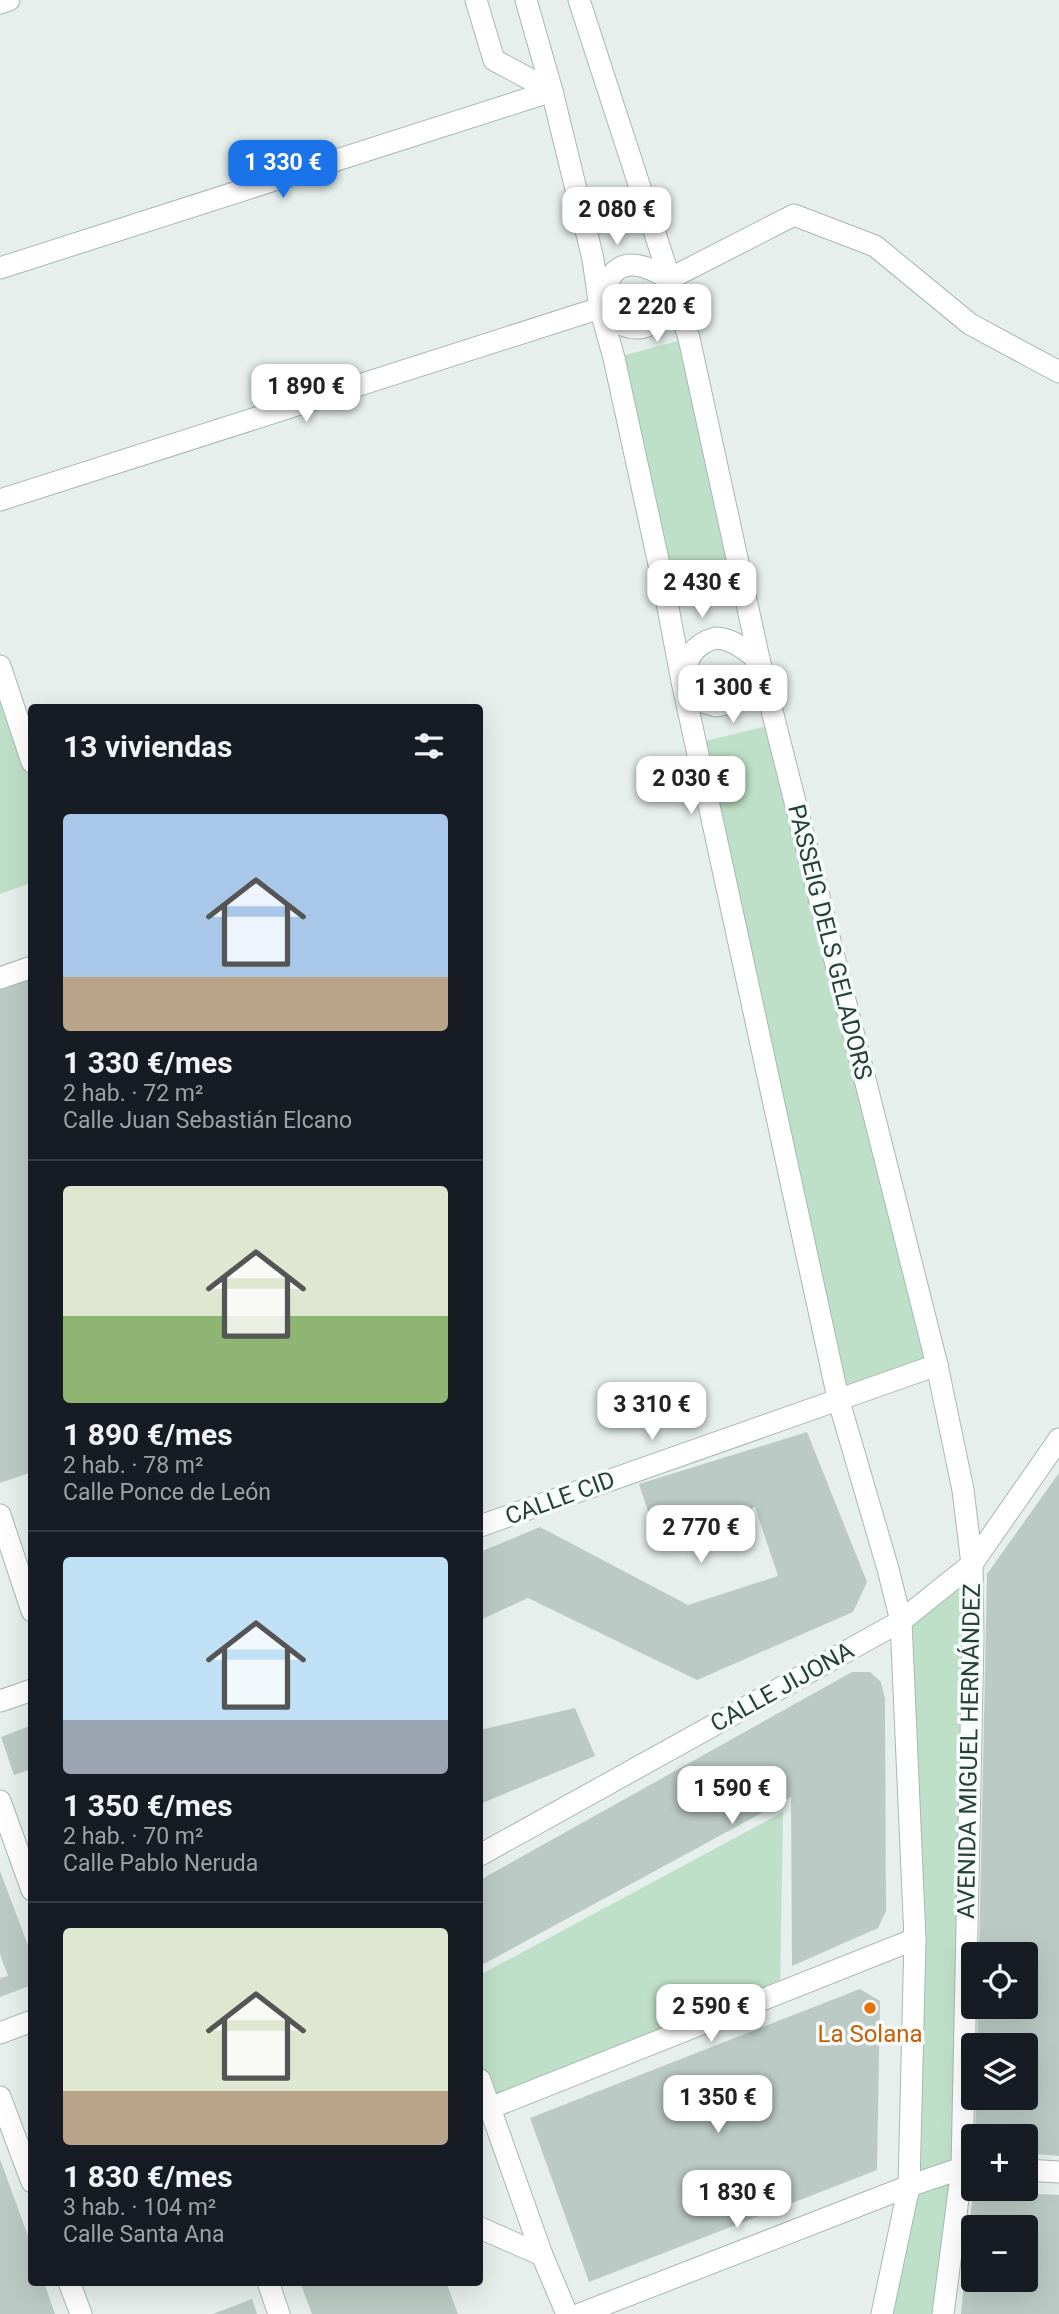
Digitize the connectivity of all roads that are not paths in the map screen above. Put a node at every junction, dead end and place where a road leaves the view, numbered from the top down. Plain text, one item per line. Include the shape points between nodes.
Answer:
1 (9, 0) edge
2 (476, 0) edge
3 (526, 0) edge
4 (579, 0) edge
5 (0, 3) edge
6 (552, 91) junction
7 (0, 268) edge
8 (669, 279) junction
9 (600, 309) junction
10 (1059, 372) edge
11 (0, 500) edge
12 (759, 659) junction
13 (0, 666) edge
14 (682, 681) junction
15 (28, 750) edge
16 (28, 968) edge
17 (0, 978) edge
18 (937, 1365) junction
19 (838, 1398) junction
20 (1059, 1439) edge
21 (0, 1516) edge
22 (483, 1525) edge
23 (972, 1564) junction
24 (28, 1599) edge
25 (901, 1621) junction
26 (28, 1690) edge
27 (0, 1701) edge
28 (0, 1801) edge
29 (483, 1853) edge
30 (28, 1879) edge
31 (915, 1940) junction
32 (28, 2023) edge
33 (0, 2034) edge
34 (483, 2088) edge
35 (0, 2097) edge
36 (490, 2108) junction
37 (967, 2124) edge
38 (961, 2170) edge
39 (28, 2171) edge
40 (1038, 2171) edge
41 (1059, 2172) edge
42 (909, 2186) junction
43 (962, 2201) edge
44 (483, 2229) edge
45 (542, 2255) junction
46 (70, 2286) edge
47 (269, 2286) edge
48 (81, 2314) edge
49 (279, 2314) edge
50 (567, 2314) edge
51 (580, 2314) edge
52 (882, 2314) edge
53 (943, 2314) edge

1 - 5 street
2 - 6 street via 494,60
3 - 6 street
4 - 8 street, PASSEIG DELS GELADORS
6 - 7 street
6 - 9 street via 593,259
8 - 9 street via 648,266 628,265 611,276
8 - 9 street via 666,310 650,325 629,327
8 - 10 street via 794,215 876,246 970,324
8 - 12 street, PASSEIG DELS GELADORS via 689,338
9 - 11 street
9 - 14 street
12 - 14 street via 727,639 705,641 689,657
12 - 14 street via 746,693 728,704 706,703
12 - 18 street, PASSEIG DELS GELADORS
13 - 15 street
14 - 19 street
16 - 17 street
18 - 19 street, CALLE CID
18 - 23 street, PASSEIG DELS GELADORS via 963,1490
19 - 22 street, CALLE CID
19 - 25 street
20 - 23 street, CALLE JIJONA
21 - 24 street
23 - 25 street, CALLE JIJONA
23 - 37 street, AVENIDA MIGUEL HERNÁNDEZ
25 - 29 street, CALLE JIJONA
25 - 31 street
26 - 27 street
28 - 30 street
31 - 36 street
31 - 42 street
32 - 33 street
34 - 36 street
35 - 39 street
36 - 45 street
38 - 42 street
40 - 41 street
42 - 51 street
42 - 52 street
43 - 53 street, AVENIDA MIGUEL HERNÁNDEZ
44 - 45 street
45 - 50 street
46 - 48 street
47 - 49 street

